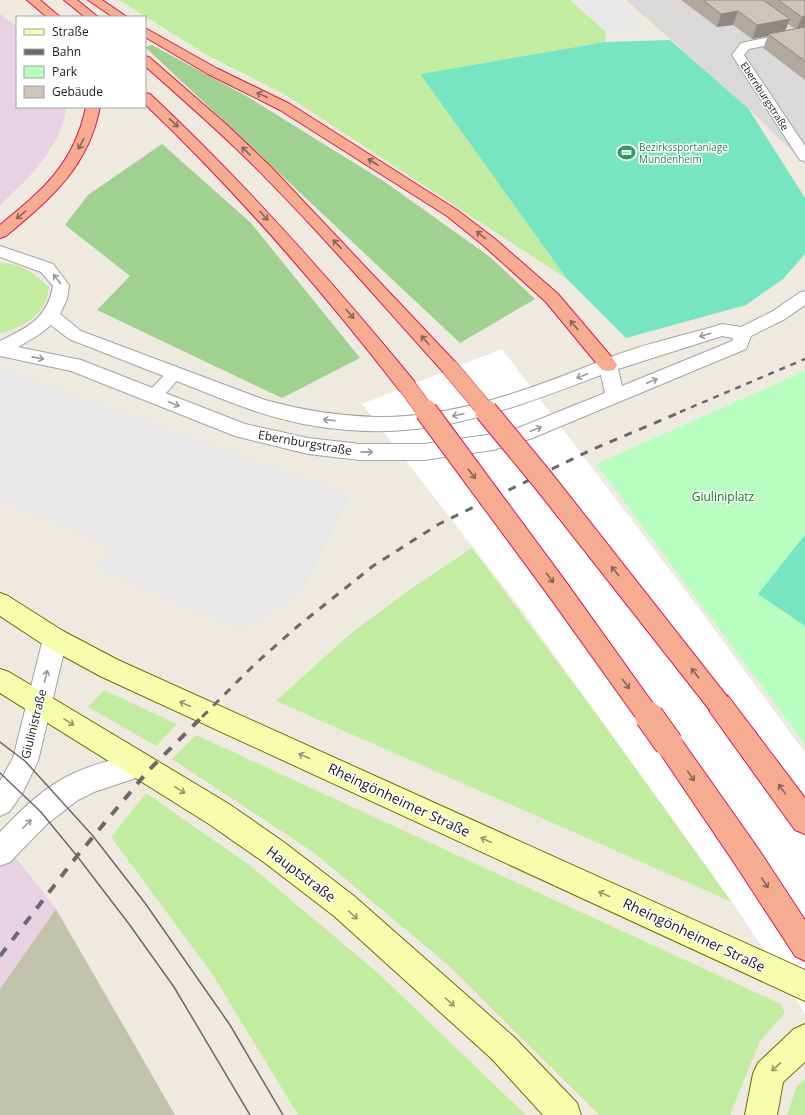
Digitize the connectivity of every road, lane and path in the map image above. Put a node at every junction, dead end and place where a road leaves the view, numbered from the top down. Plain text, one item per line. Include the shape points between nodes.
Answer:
1 (32, 0) edge
2 (70, 0) edge
3 (94, 0) edge
4 (45, 12) edge
5 (91, 16) edge
6 (119, 16) edge
7 (784, 27) edge
8 (146, 33) edge
9 (801, 35) edge
10 (146, 61) edge
11 (146, 97) edge
12 (93, 108) edge
13 (805, 157) edge
14 (0, 233) edge
15 (0, 251) edge
16 (805, 297) edge
17 (51, 315) junction
18 (743, 333) junction
19 (0, 350) edge
20 (608, 365) junction
21 (175, 373) junction
22 (154, 395) junction
23 (616, 396) junction
24 (0, 603) edge
25 (55, 639) junction
26 (0, 680) edge
27 (39, 704) junction
28 (139, 765) junction
29 (0, 803) edge
30 (805, 820) edge
31 (0, 852) edge
32 (805, 946) edge
33 (805, 986) edge
34 (805, 1040) edge
35 (565, 1115) edge
36 (761, 1115) edge

1 - 4 highway
2 - 5 highway
3 - 6 highway
7 - 9 lane
20 -> 8 highway via 552,298 452,213 285,107 212,71
9 - 13 street, Ebernburgstraße via 745,46 738,55
30 -> 10 highway, bridge via 667,637 543,480 451,370 336,243 265,170
11 -> 32 highway, bridge via 263,215 363,330 407,386 552,580 669,744
12 -> 14 highway via 85,136 62,177 43,197
17 -> 15 street, Ebernburgstraße via 58,302 61,285 47,268
16 - 18 street, Ebernburgstraße via 779,315
17 - 19 street, Ebernburgstraße
17 - 21 street via 76,335
18 -> 20 street via 722,330
23 -> 18 street, Ebernburgstraße via 740,345
19 -> 22 street, Ebernburgstraße via 75,365
20 -> 21 street via 536,394 494,407 442,418 376,424 315,419 291,414 261,406
20 - 23 street
21 - 22 lane
22 -> 23 street, Ebernburgstraße via 242,431 353,452 399,453 453,449 493,442 523,434
24 - 25 main road, Rheingönheimer Straße
27 -> 25 street, Giulinistraße
33 -> 25 main road, Rheingönheimer Straße via 169,696
26 - 27 main road, Hauptstraße
27 -> 28 main road, Hauptstraße
27 - 29 street, Giulinistraße via 25,761
31 -> 28 street via 40,811 58,797 81,784
28 -> 35 main road, Hauptstraße via 219,814 344,906 503,1048
34 -> 36 main road via 769,1074

